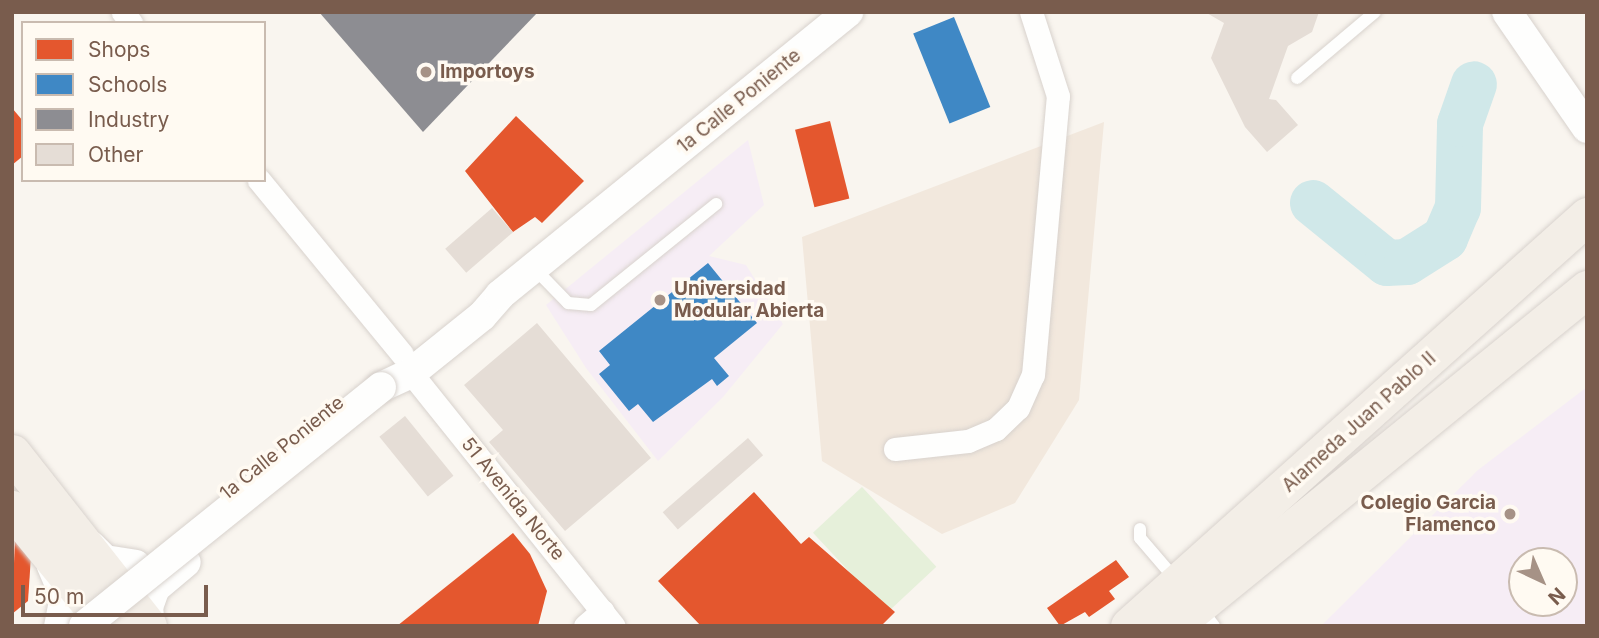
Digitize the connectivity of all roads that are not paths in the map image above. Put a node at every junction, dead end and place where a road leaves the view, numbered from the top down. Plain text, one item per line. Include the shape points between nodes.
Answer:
1 (848, 12) edge
2 (1031, 12) edge
3 (1374, 12) edge
4 (1507, 12) edge
5 (1297, 78) dead end
6 (1587, 128) edge
7 (261, 182) edge
8 (716, 204) dead end
9 (1587, 216) edge
10 (534, 268) junction
11 (1587, 289) edge
12 (406, 364) junction
13 (895, 449) dead end
14 (12, 453) edge
15 (12, 509) edge
16 (1140, 529) dead end
17 (57, 536) junction
18 (146, 576) junction
19 (1191, 610) edge
20 (601, 621) edge
21 (59, 626) edge
22 (82, 626) edge
23 (108, 626) edge
24 (149, 626) edge
25 (1129, 626) edge

1 - 10 street, 1a Calle Poniente
2 - 13 street via 1058,96 1033,375 1018,408 996,429 968,441
3 - 5 lane
4 - 6 street
7 - 12 street, 51 Avenida Norte
8 - 10 lane via 591,305 568,303
9 - 19 main road, Alameda Juan Pablo II
10 - 12 street, 1a Calle Poniente via 482,316
11 - 19 main road, Alameda Juan Pablo II
12 - 18 street, 1a Calle Poniente via 391,398
12 - 20 street, 51 Avenida Norte
12 - 22 street, 1a Calle Poniente, bridge
14 - 17 main road
15 - 17 main road
16 - 19 lane via 1140,538
17 - 18 street
17 - 21 street via 65,596
17 - 23 main road
17 - 24 main road
18 - 24 street
19 - 25 main road, Alameda Juan Pablo II
21 - 22 street via 68,621

